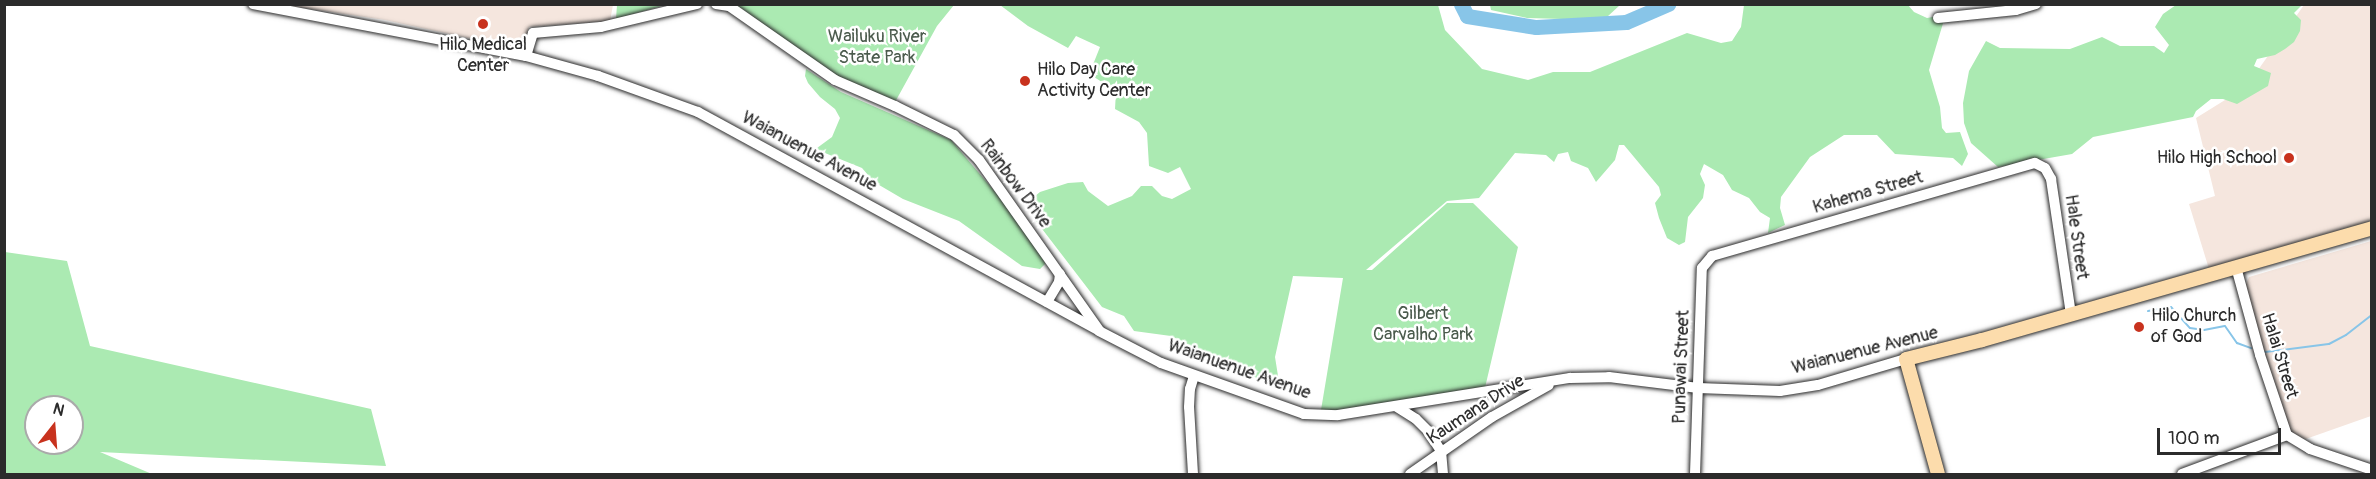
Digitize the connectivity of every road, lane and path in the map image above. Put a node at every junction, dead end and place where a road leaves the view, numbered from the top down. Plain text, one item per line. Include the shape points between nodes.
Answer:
1 (253, 4) edge
2 (697, 4) edge
3 (716, 4) edge
4 (2036, 4) edge
5 (1938, 18) dead end
6 (526, 57) junction
7 (2042, 166) joint
8 (2372, 228) edge
9 (1705, 262) joint
10 (2236, 267) junction
11 (1060, 274) junction
12 (1047, 302) junction
13 (2070, 315) junction
14 (1099, 332) junction
15 (1906, 359) junction
16 (1194, 376) junction
17 (1564, 380) junction
18 (1698, 388) junction
19 (1397, 407) junction
20 (2287, 435) junction
21 (1441, 451) junction
22 (2372, 470) edge
23 (1193, 474) edge
24 (1410, 474) edge
25 (1443, 474) edge
26 (1695, 474) edge
27 (1938, 474) edge
28 (2182, 474) edge

1 - 6 street, Waianuenue Avenue
2 - 6 street via 600,27 533,33
3 - 11 street, Rainbow Drive via 729,6 835,81 954,135 979,159
4 - 5 street via 2016,10
6 - 12 street, Waianuenue Avenue via 598,76 698,112
7 - 9 street, Kahema Street via 2027,164 1712,256
7 - 13 street, Hale Street via 2051,178
8 - 10 main road, Waianuenue Avenue
9 - 18 street, Punawai Street
10 - 13 main road, Waianuenue Avenue
10 - 20 street, Halai Street
11 - 12 street
11 - 14 street, Rainbow Drive
12 - 14 street, Waianuenue Avenue
13 - 15 main road, Waianuenue Avenue
14 - 16 street, Waianuenue Avenue
15 - 18 street, Waianuenue Avenue via 1818,385 1779,391
15 - 27 main road
16 - 19 street, Waianuenue Avenue via 1304,414 1338,415
16 - 23 street via 1189,407
17 - 18 street, Waianuenue Avenue via 1609,377
17 - 19 street, Waianuenue Avenue
17 - 21 street, Kaumana Drive via 1541,388
18 - 26 street, Punawai Street
19 - 21 street via 1422,425
20 - 22 street via 2310,449
20 - 28 street
21 - 24 street, Kaumana Drive
21 - 25 street

